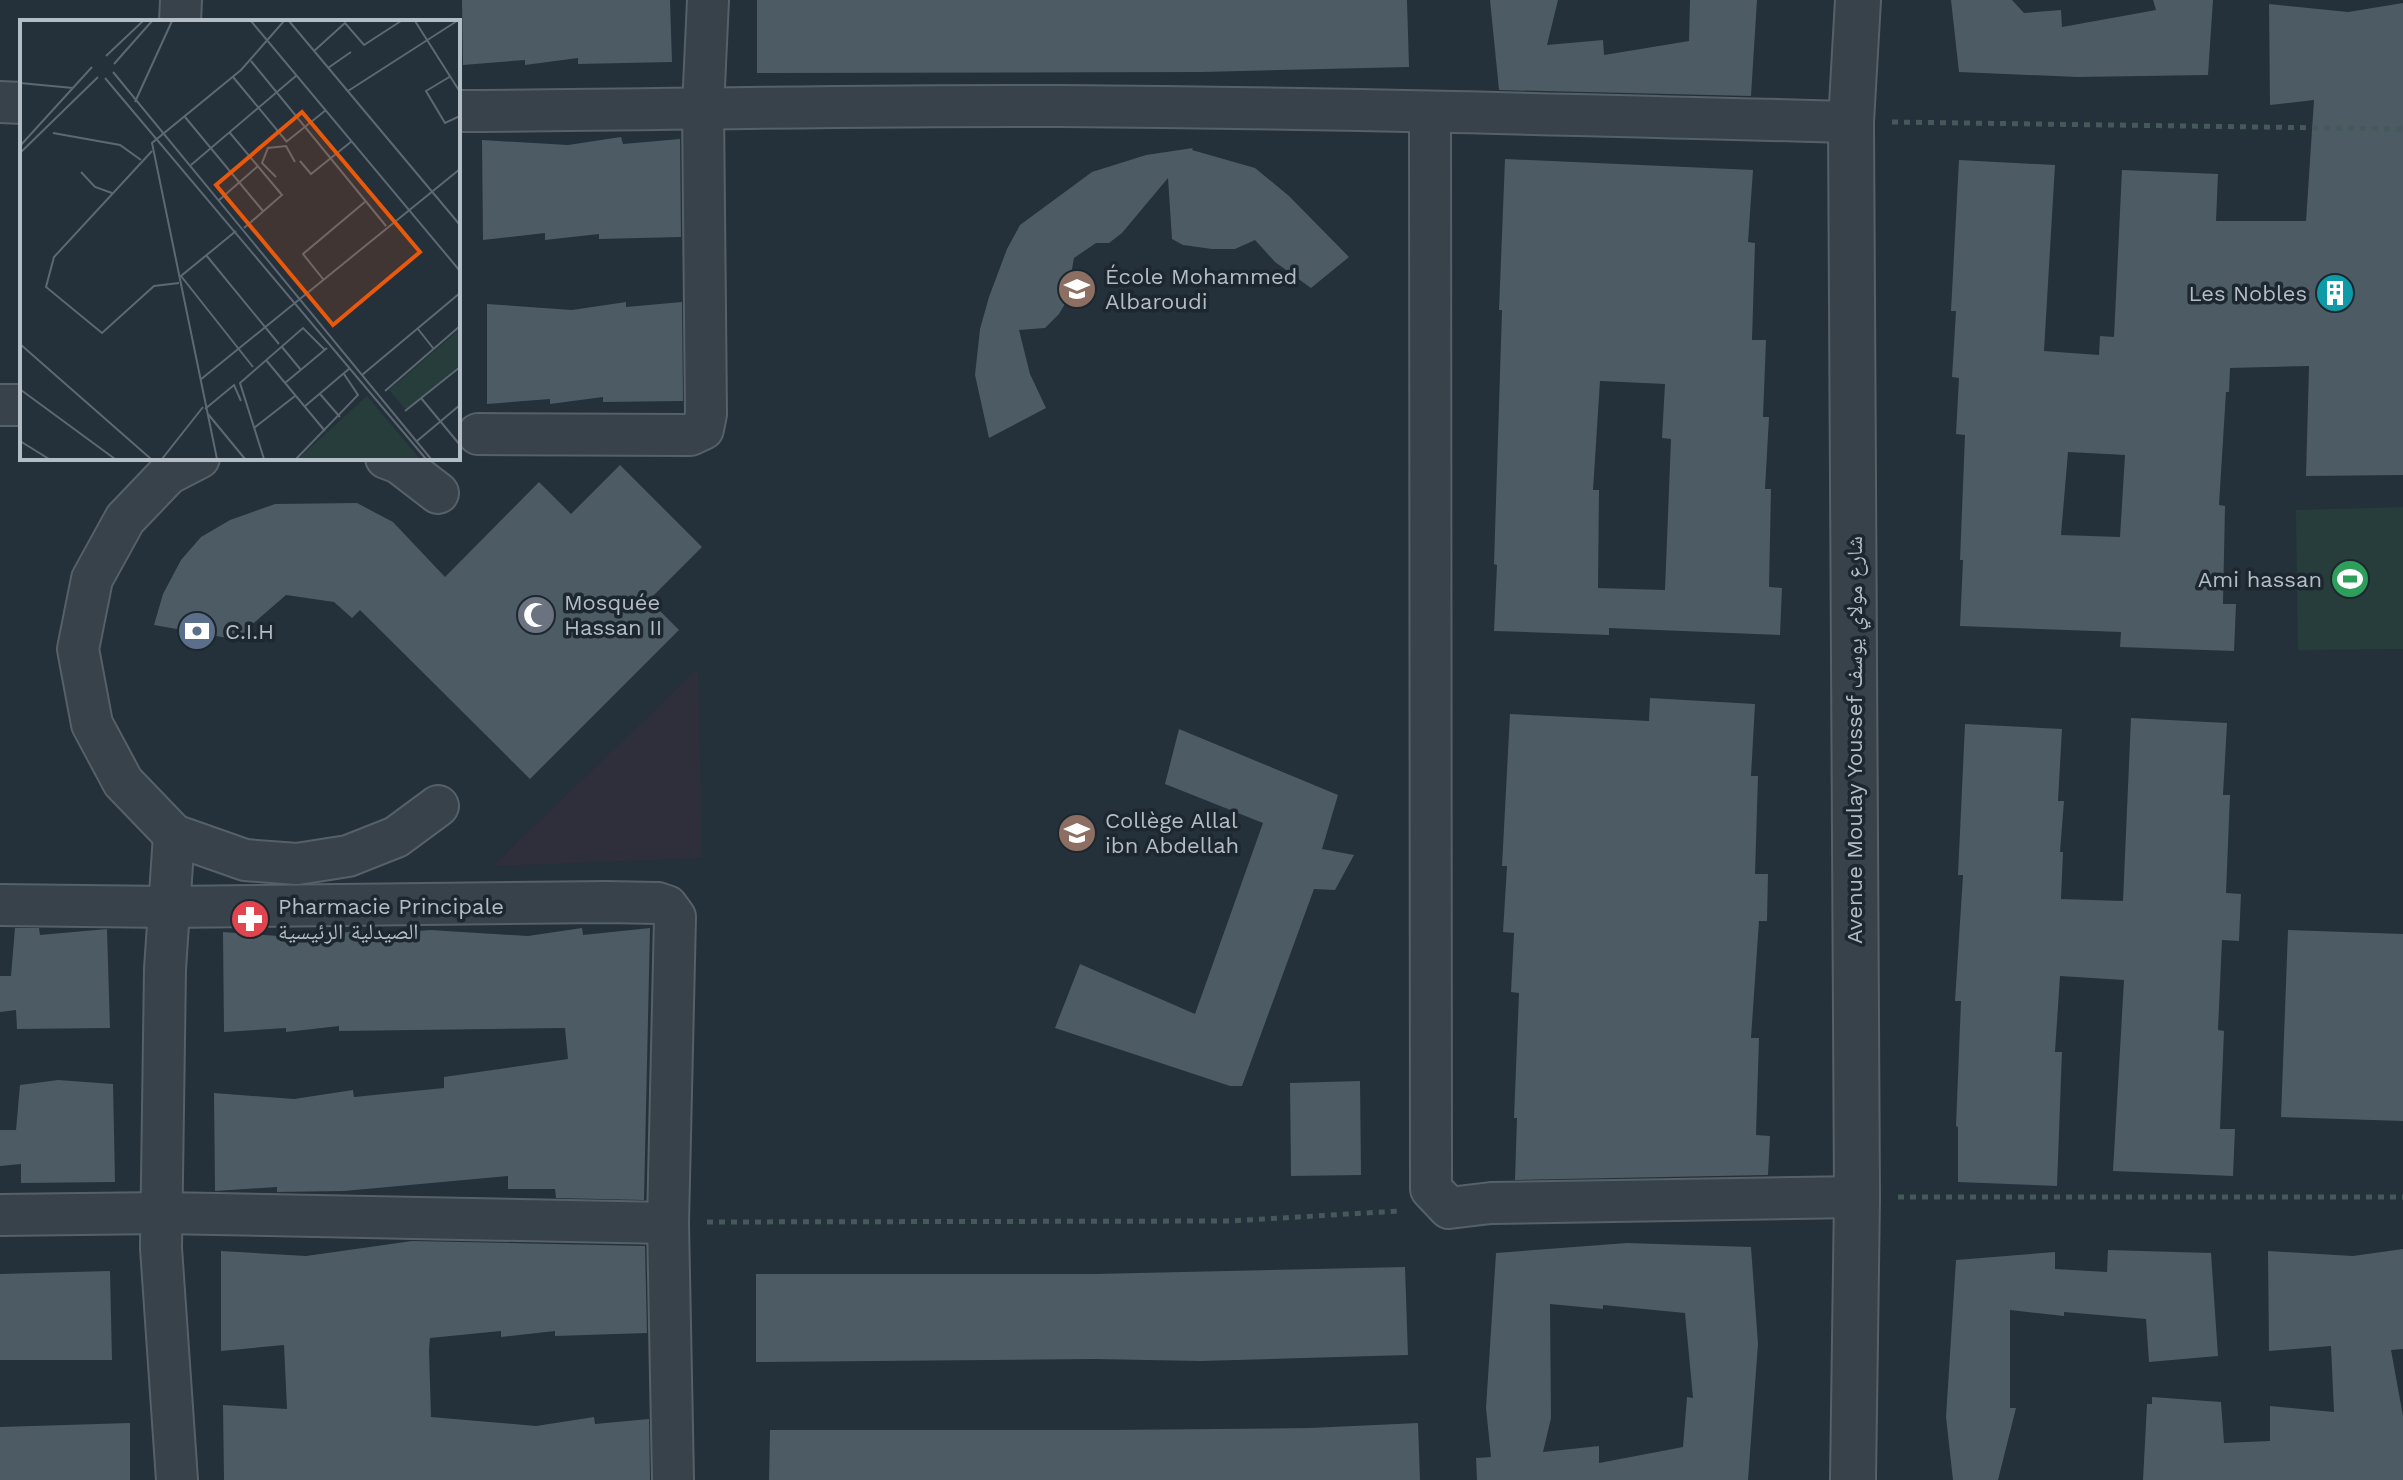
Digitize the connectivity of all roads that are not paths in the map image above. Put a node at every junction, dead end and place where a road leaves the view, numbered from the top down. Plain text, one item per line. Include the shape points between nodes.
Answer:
1 (181, 0) edge
2 (708, 0) edge
3 (1858, 0) edge
4 (180, 20) edge
5 (0, 102) edge
6 (20, 103) edge
7 (703, 108) junction
8 (460, 111) edge
9 (1430, 112) junction
10 (1851, 122) junction
11 (478, 434) dead end
12 (391, 460) edge
13 (178, 463) edge
14 (438, 493) dead end
15 (438, 806) dead end
16 (174, 835) junction
17 (0, 905) edge
18 (169, 907) junction
19 (1857, 1197) junction
20 (162, 1213) junction
21 (0, 1215) edge
22 (668, 1223) junction
23 (177, 1480) edge
24 (673, 1480) edge
25 (1853, 1480) edge

1 - 4 street
2 - 7 street
3 - 10 street, Avenue Moulay Youssef شارع مولاي يوسف
5 - 6 street
7 - 8 street
7 - 9 street
7 - 11 street via 703,429 690,435
9 - 10 street
9 - 19 street via 1431,1189 1449,1208
10 - 19 street, Avenue Moulay Youssef شارع مولاي يوسف
12 - 14 street
13 - 16 street via 125,519 92,579 78,649 92,724 123,782
15 - 16 street via 396,837 372,847 297,864 245,860
16 - 18 street
17 - 18 street
18 - 20 street
18 - 22 street via 606,902 667,906 675,917
19 - 25 street, Avenue Moulay Youssef شارع مولاي يوسف
20 - 21 street
20 - 22 street
20 - 23 street
22 - 24 street

